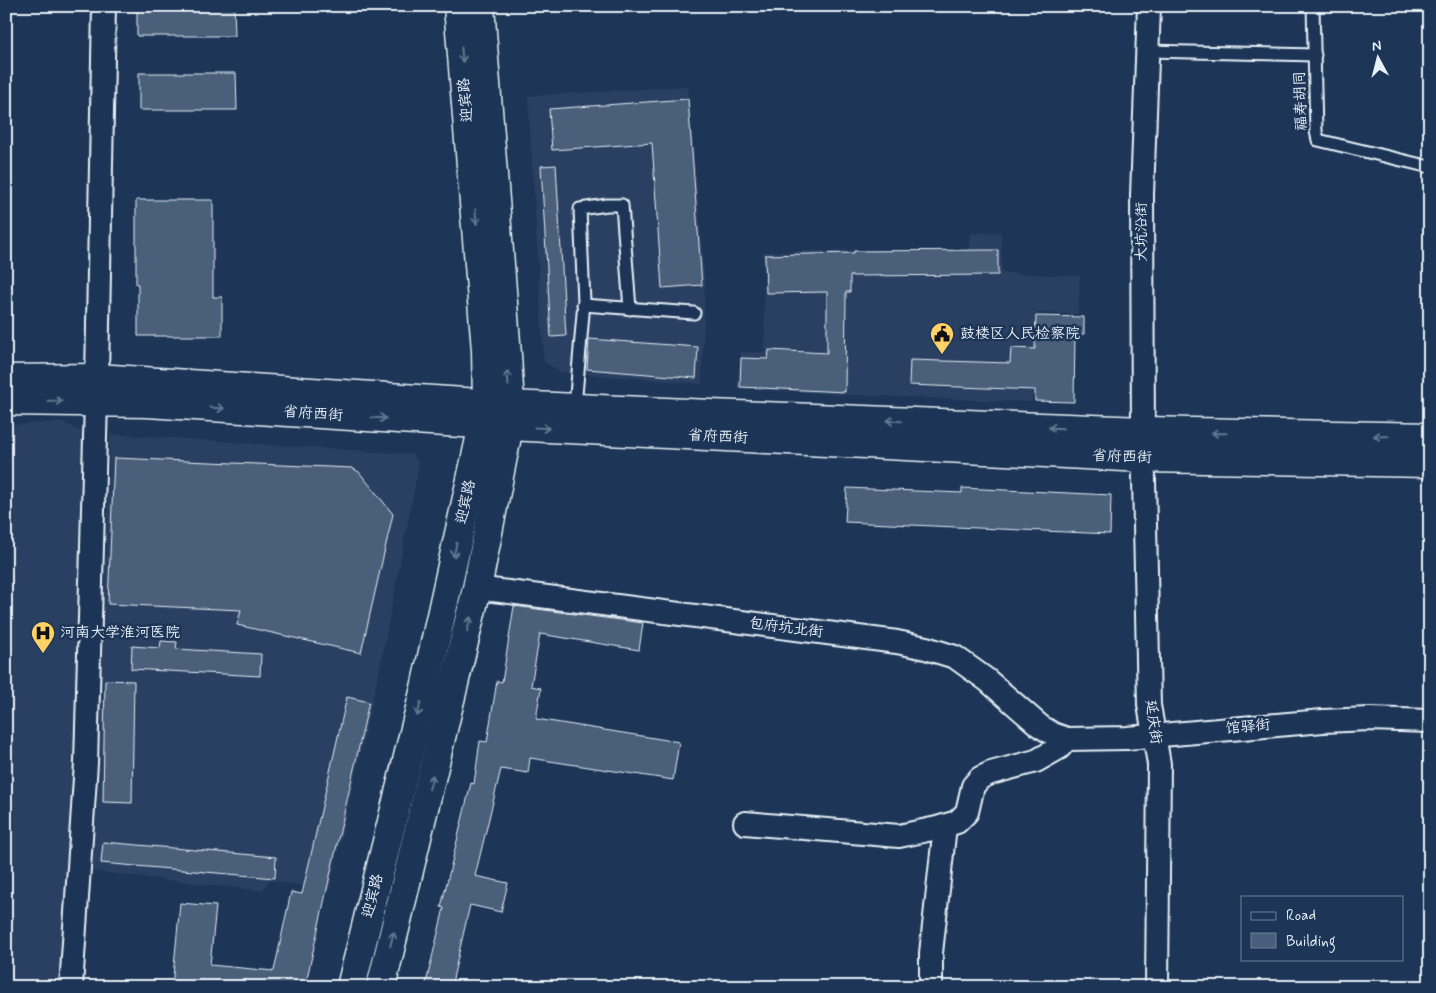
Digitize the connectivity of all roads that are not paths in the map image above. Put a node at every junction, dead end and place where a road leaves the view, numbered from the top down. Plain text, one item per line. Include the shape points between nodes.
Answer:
1 (104, 6) edge
2 (458, 6) edge
3 (480, 6) edge
4 (1149, 6) edge
5 (1314, 6) edge
6 (1147, 51) junction
7 (1314, 55) junction
8 (1430, 167) edge
9 (583, 305) junction
10 (630, 308) junction
11 (694, 313) dead end
12 (6, 379) edge
13 (96, 389) junction
14 (6, 401) edge
15 (575, 407) junction
16 (497, 414) junction
17 (1144, 431) junction
18 (1430, 437) edge
19 (1144, 458) junction
20 (1430, 463) edge
21 (477, 588) junction
22 (1430, 721) edge
23 (1154, 736) junction
24 (1067, 739) junction
25 (745, 823) dead end
26 (945, 826) junction
27 (71, 987) edge
28 (351, 987) edge
29 (380, 987) edge
30 (931, 987) edge
31 (1157, 987) edge

1 - 13 street
2 -> 16 street, 迎宾路 via 486,350
16 -> 3 street, 迎宾路
4 - 6 street, 大坑沿街
5 - 7 lane, 福寿胡同
6 - 7 lane
6 - 17 street, 大坑沿街 via 1142,195
7 - 8 lane, 福寿胡同 via 1318,140
9 - 10 lane
9 - 10 lane via 580,209 622,205
9 - 15 lane
10 - 11 lane
12 - 13 street, 省府西街
14 -> 13 street, 省府西街
13 - 16 street, 省府西街
13 - 27 street via 86,762
15 - 16 street, 省府西街
17 -> 15 street, 省府西街
16 -> 19 street, 省府西街
16 - 21 street, 迎宾路
16 -> 28 street, 迎宾路
18 -> 17 street, 省府西街
17 - 19 street, 大坑沿街
19 - 20 street, 省府西街
19 - 23 street, 延庆街 via 1148,705
21 - 24 street, 包府坑北街 via 926,648 955,657 1040,726
29 -> 21 street, 迎宾路
22 - 23 street, 馆驿街 via 1332,720
23 - 24 street, 馆驿街
23 - 31 street, 延庆街 via 1159,764
24 - 26 street via 1059,748 1036,761 980,778 974,786 968,812 957,822
25 - 26 street via 899,836
26 - 30 street via 931,953

